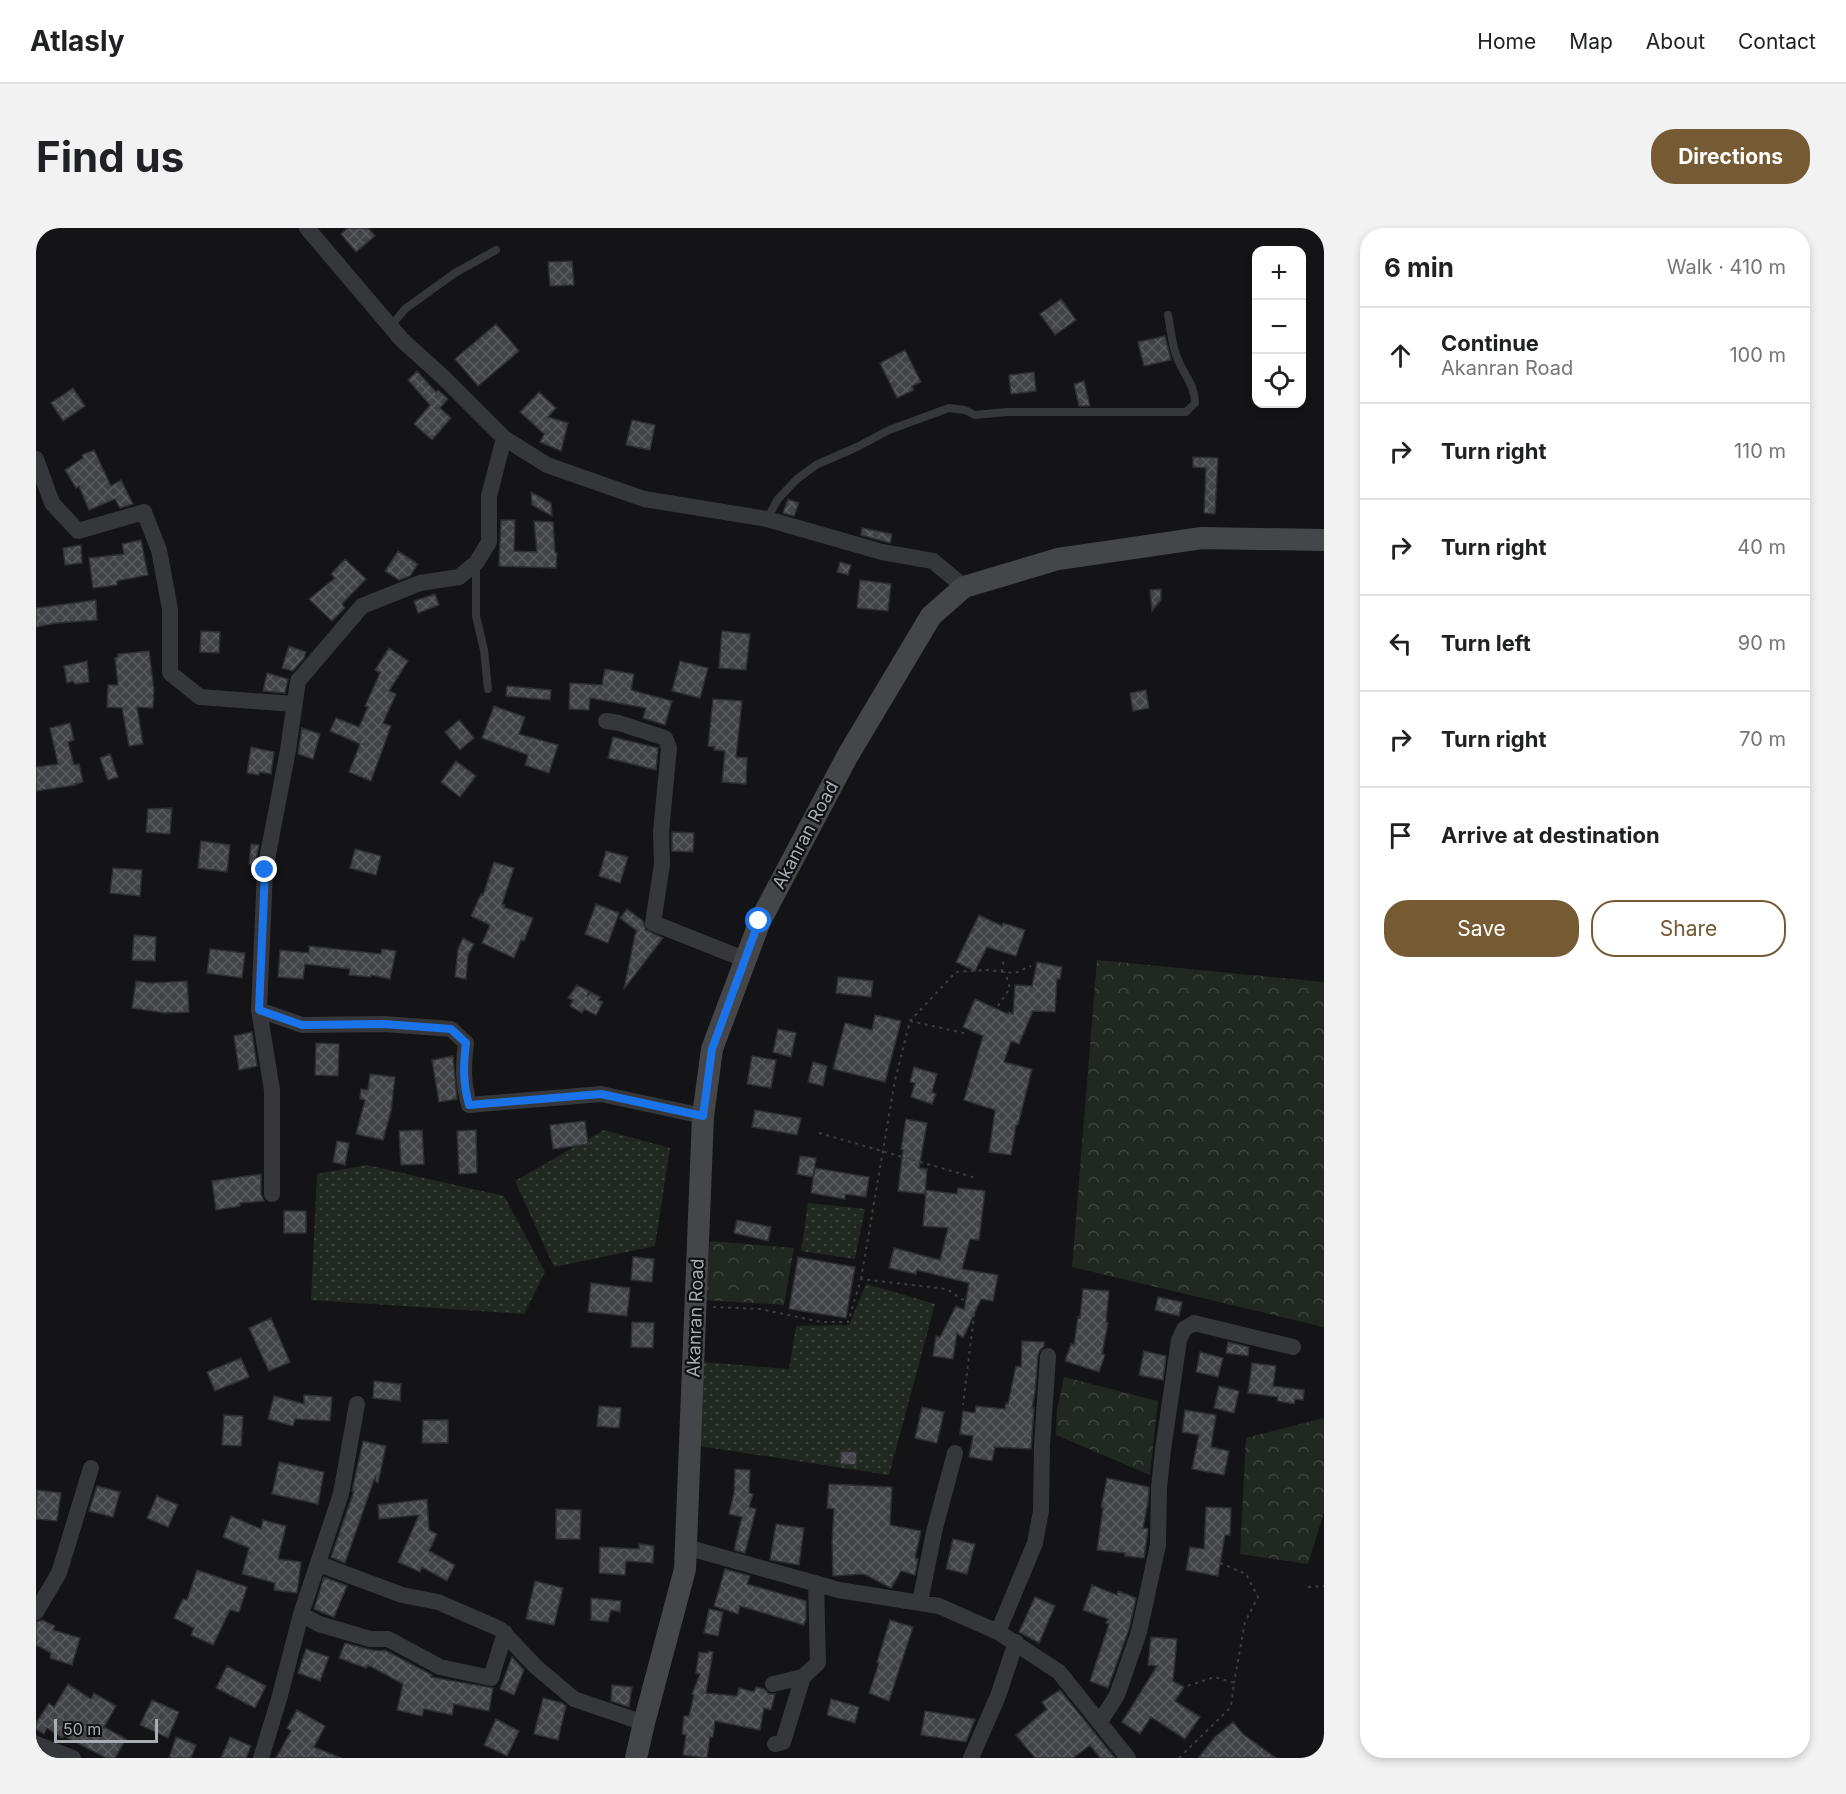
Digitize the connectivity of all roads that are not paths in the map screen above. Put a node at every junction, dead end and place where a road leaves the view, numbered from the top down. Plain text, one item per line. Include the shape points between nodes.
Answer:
1 (307, 228) edge
2 (496, 250) dead end
3 (1168, 315) dead end
4 (390, 327) junction
5 (504, 438) junction
6 (36, 459) edge
7 (767, 519) junction
8 (1324, 540) edge
9 (476, 563) junction
10 (964, 588) junction
11 (488, 689) dead end
12 (294, 704) junction
13 (606, 721) dead end
14 (744, 959) junction
15 (259, 1010) junction
16 (703, 1116) junction
17 (272, 1194) dead end
18 (1293, 1347) dead end
19 (1048, 1356) dead end
20 (357, 1404) dead end
21 (955, 1453) dead end
22 (91, 1468) dead end
23 (686, 1547) junction
24 (319, 1564) junction
25 (816, 1583) junction
26 (920, 1602) junction
27 (36, 1612) edge
28 (301, 1614) junction
29 (998, 1632) junction
30 (505, 1634) junction
31 (1016, 1642) junction
32 (803, 1677) junction
33 (773, 1684) dead end
34 (1100, 1722) junction
35 (644, 1723) junction
36 (36, 1744) edge
37 (775, 1744) dead end
38 (73, 1758) edge
39 (261, 1758) edge
40 (636, 1758) edge
41 (971, 1758) edge
42 (1128, 1758) edge

1 - 4 street
2 - 4 lane via 455,273 405,309
3 - 7 lane via 1179,362 1195,395 1195,403 1186,412 975,415 949,408 889,430 816,465 778,499
4 - 5 street
5 - 7 street via 547,465 644,499
5 - 9 street via 489,496 489,542
6 - 12 street via 52,503 78,531 144,512 159,550 170,609 170,673 200,697
7 - 10 street via 882,552 933,561
8 - 10 main road, Akanran Road via 1202,538 1058,560
9 - 11 lane via 476,616
9 - 12 street via 459,577 420,583 362,606 298,681
10 - 14 main road, Akanran Road via 931,615 848,754 759,921
12 - 15 street via 265,870
13 - 14 street via 666,738 669,748 662,864 653,923
14 - 16 main road, Akanran Road via 712,1049
15 - 16 street via 302,1025 384,1024 451,1029 466,1043 463,1069 469,1105 601,1094
15 - 17 street via 272,1090
16 - 23 main road, Akanran Road
18 - 34 street via 1194,1323 1184,1329 1179,1340 1163,1450 1155,1556 1139,1632 1117,1695
19 - 29 street via 1041,1511 1035,1543
20 - 24 street via 341,1494
21 - 26 street
22 - 27 street via 59,1573
23 - 25 street
23 - 35 main road, Akanran Road via 685,1569
24 - 28 street
24 - 30 street via 402,1595 438,1602
25 - 26 street
25 - 32 street via 818,1663
26 - 29 street via 939,1606
28 - 30 street via 370,1640 388,1640 440,1667 491,1678
28 - 39 street
29 - 31 street
30 - 35 street via 574,1699
31 - 34 street via 1059,1672
31 - 41 street
32 - 33 street
32 - 37 street via 783,1742
34 - 42 street
35 - 40 main road, Akanran Road
36 - 38 street

